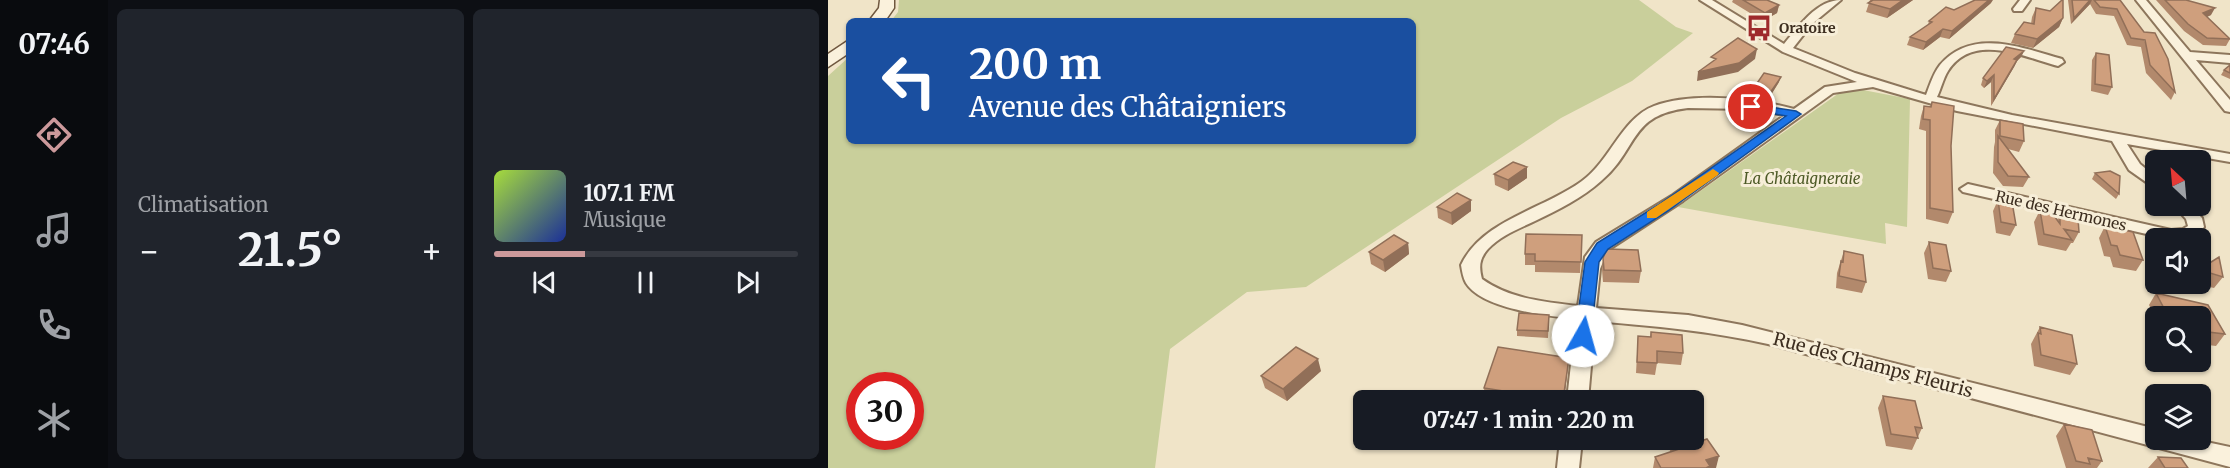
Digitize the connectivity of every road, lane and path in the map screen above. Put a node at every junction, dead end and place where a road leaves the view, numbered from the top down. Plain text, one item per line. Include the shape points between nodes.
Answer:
1 (887, 0) edge
2 (1705, 0) edge
3 (1836, 0) edge
4 (2141, 0) edge
5 (879, 18) edge
6 (846, 47) edge
7 (1786, 49) junction
8 (2184, 55) junction
9 (2230, 58) edge
10 (828, 62) edge
11 (2058, 62) dead end
12 (1837, 69) junction
13 (1876, 83) junction
14 (1829, 90) junction
15 (1929, 99) junction
16 (2230, 108) edge
17 (1796, 114) junction
18 (2116, 137) junction
19 (2230, 158) edge
20 (2145, 176) edge
21 (1968, 189) dead end
22 (2192, 216) edge
23 (1586, 314) junction
24 (1578, 390) edge
25 (2145, 435) edge
26 (1570, 450) edge
27 (2202, 450) edge
28 (2230, 457) edge
29 (1568, 468) edge

1 - 5 main road
2 - 7 street
3 - 7 street via 1808,22
4 - 8 street
6 - 10 main road
7 - 12 street
8 - 9 street
8 - 16 street
11 - 15 street via 2001,47 1978,46 1959,54 1944,67
12 - 13 street
12 - 14 street
13 - 14 street
13 - 15 street
14 - 17 street
15 - 18 street
17 - 23 street via 1602,246 1592,262
17 - 23 street, Rue des Champs Fleuris via 1701,104 1679,104 1650,112 1637,121 1614,161 1597,178 1499,232 1472,259 1470,278 1487,293
18 - 19 street
18 - 20 street via 2134,166
21 - 22 street, Rue des Hermones via 2171,235 2187,234 2196,227
23 - 24 street
23 - 25 street, Rue des Champs Fleuris via 1685,321 1756,334
26 - 29 street
27 - 28 street

